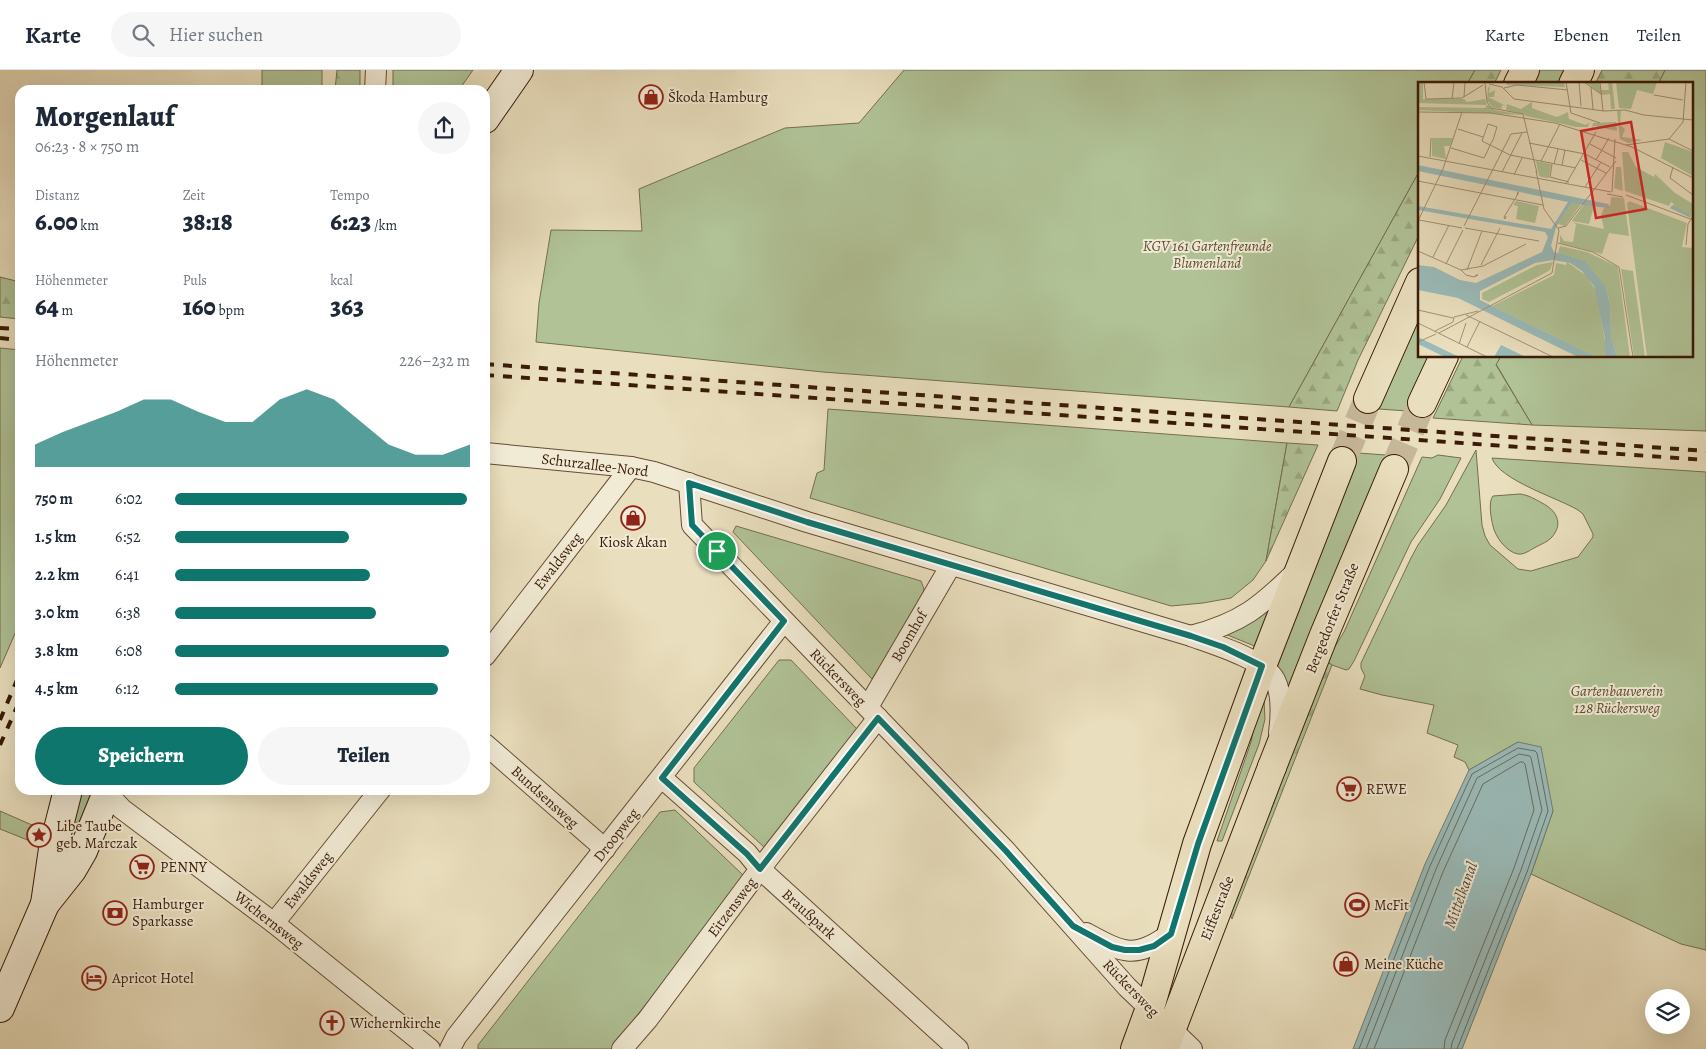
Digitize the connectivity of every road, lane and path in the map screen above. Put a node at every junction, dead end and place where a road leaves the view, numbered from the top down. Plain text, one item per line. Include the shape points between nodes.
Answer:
1 (376, 70) edge
2 (519, 70) edge
3 (1525, 70) edge
4 (1580, 70) edge
5 (1519, 82) edge
6 (1574, 82) edge
7 (375, 85) edge
8 (490, 112) edge
9 (1418, 286) edge
10 (1443, 358) edge
11 (1368, 399) tunnel mouth
12 (1422, 403) tunnel mouth
13 (490, 453) edge
14 (1342, 461) tunnel mouth
15 (631, 467) junction
16 (1394, 469) tunnel mouth
17 (689, 483) junction
18 (951, 565) junction
19 (1299, 569) junction
20 (784, 621) junction
21 (1191, 636) junction
22 (490, 650) edge
23 (1262, 666) junction
24 (873, 713) junction
25 (490, 748) edge
26 (1272, 767) junction
27 (662, 778) junction
28 (67, 795) edge
29 (104, 795) edge
30 (110, 795) edge
31 (376, 795) edge
32 (605, 849) junction
33 (760, 869) junction
34 (45, 904) junction
35 (274, 924) junction
36 (1073, 926) junction
37 (1171, 934) junction
38 (0, 1008) edge
39 (1150, 1008) junction
40 (1168, 1039) edge
41 (430, 1049) edge
42 (450, 1049) edge
43 (622, 1049) edge
44 (958, 1049) edge
45 (1135, 1049) edge
46 (1192, 1049) edge

1 - 7 street
2 - 8 main road
3 - 5 main road
4 - 6 main road
9 - 11 main road
10 - 12 main road
13 - 15 street, Schurzallee-Nord
14 - 19 main road
15 - 17 street, Schurzallee-Nord
15 - 22 street, Ewaldsweg
16 - 26 main road, Bergedorfer Straße
17 - 18 street, Schurzallee-Nord
17 - 20 street, Rückersweg via 692,525
18 - 21 street, Schurzallee-Nord
18 - 24 street, Boomhof
19 - 21 street via 1247,614
19 - 23 main road
20 - 24 street, Rückersweg
20 - 27 street, Droopweg
21 - 23 street, Schurzallee-Nord
23 - 26 street, Schurzallee-Nord via 1276,681 1281,710
23 - 37 main road via 1198,844
24 - 33 street, Eitzensweg
24 - 36 street, Rückersweg
25 - 32 street, Bundsensweg
26 - 40 main road, Eiffestraße
27 - 32 street, Droopweg
27 - 33 street, Braußpark
28 - 34 main road via 53,849
29 - 34 main road via 83,851
30 - 35 street, Wichernsweg via 122,809
31 - 35 street, Ewaldsweg
32 - 42 street, Droopweg via 456,1037
33 - 43 street, Eitzensweg
33 - 44 street, Braußpark
34 - 38 main road
35 - 41 street, Wichernsweg
36 - 37 street, Rückersweg via 1112,947 1125,950 1154,946
36 - 39 street, Rückersweg via 1127,988
37 - 39 main road
39 - 40 street, Rückersweg
39 - 45 main road
40 - 46 street, Rückersweg

